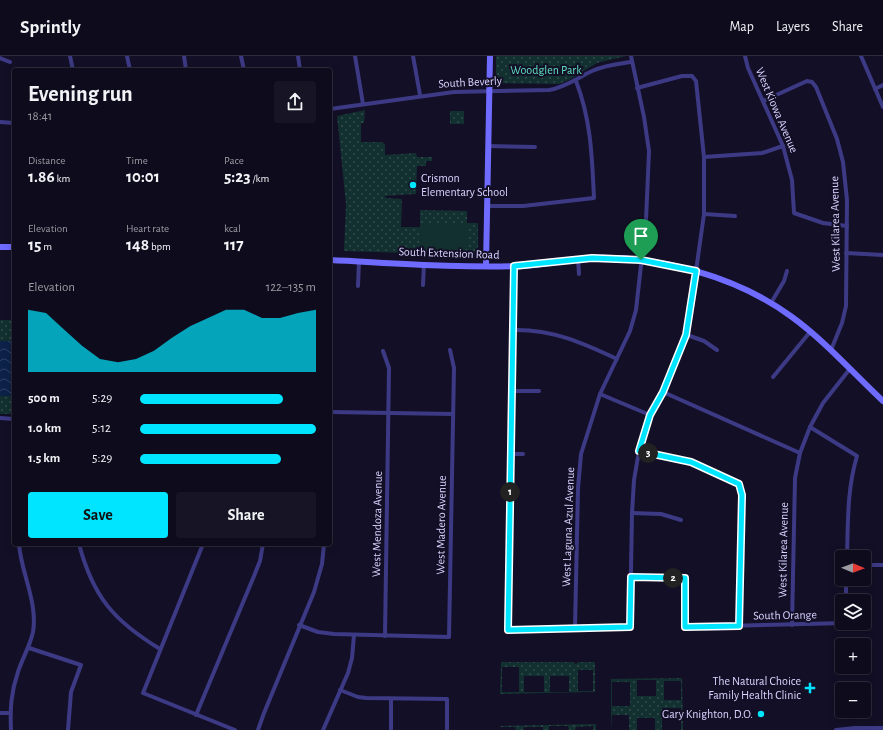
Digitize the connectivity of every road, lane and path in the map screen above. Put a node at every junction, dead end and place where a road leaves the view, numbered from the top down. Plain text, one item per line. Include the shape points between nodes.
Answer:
1 (70, 56) edge
2 (127, 56) edge
3 (184, 56) edge
4 (241, 56) edge
5 (298, 56) edge
6 (355, 56) edge
7 (413, 56) edge
8 (490, 56) edge
9 (631, 56) edge
10 (745, 56) edge
11 (861, 56) edge
12 (0, 58) edge
13 (10, 62) dead end
14 (631, 62) junction
15 (73, 68) edge
16 (130, 68) edge
17 (186, 68) edge
18 (244, 68) edge
19 (300, 68) edge
20 (576, 81) junction
21 (883, 86) edge
22 (637, 88) junction
23 (875, 89) junction
24 (490, 90) junction
25 (420, 95) junction
26 (763, 101) junction
27 (363, 104) junction
28 (883, 107) edge
29 (332, 109) edge
30 (0, 122) edge
31 (12, 123) edge
32 (488, 146) junction
33 (782, 146) junction
34 (535, 147) dead end
35 (704, 157) junction
36 (487, 206) junction
37 (704, 214) junction
38 (735, 216) dead end
39 (847, 226) junction
40 (0, 247) edge
41 (12, 247) edge
42 (846, 253) junction
43 (883, 255) edge
44 (578, 259) junction
45 (332, 260) edge
46 (641, 260) junction
47 (359, 261) junction
48 (424, 264) junction
49 (486, 266) junction
50 (514, 266) junction
51 (696, 271) junction
52 (787, 271) dead end
53 (579, 274) dead end
54 (423, 285) dead end
55 (358, 286) dead end
56 (771, 303) junction
57 (513, 330) junction
58 (810, 332) junction
59 (686, 335) junction
60 (450, 350) dead end
61 (717, 350) dead end
62 (830, 350) junction
63 (383, 351) dead end
64 (616, 359) junction
65 (849, 370) junction
66 (773, 377) dead end
67 (512, 391) junction
68 (539, 392) dead end
69 (663, 392) junction
70 (600, 394) junction
71 (883, 401) edge
72 (332, 412) edge
73 (389, 412) junction
74 (453, 414) junction
75 (650, 415) junction
76 (0, 418) edge
77 (12, 419) edge
78 (810, 427) junction
79 (639, 451) junction
80 (800, 453) junction
81 (511, 454) junction
82 (523, 454) dead end
83 (632, 513) junction
84 (681, 520) dead end
85 (19, 546) edge
86 (79, 546) edge
87 (202, 546) edge
88 (263, 546) edge
89 (324, 546) edge
90 (847, 550) edge
91 (871, 565) edge
92 (883, 565) edge
93 (631, 577) junction
94 (835, 623) edge
95 (299, 625) junction
96 (792, 625) junction
97 (739, 626) junction
98 (575, 628) junction
99 (354, 635) junction
100 (385, 636) junction
101 (29, 648) junction
102 (160, 649) junction
103 (340, 690) junction
104 (391, 699) junction
105 (0, 713) edge
106 (10, 713) junction
107 (196, 715) junction
108 (883, 728) edge
109 (10, 730) edge
110 (68, 730) edge
111 (235, 730) edge
112 (258, 730) edge
113 (323, 730) edge
114 (391, 730) edge
115 (446, 730) edge
116 (836, 730) edge

1 - 15 street
2 - 16 street
3 - 17 street
4 - 18 street
5 - 19 street
6 - 27 street
7 - 25 street
8 - 24 street
9 - 14 street, West Laguna Azul Avenue
10 - 26 street, West Kiowa Avenue
11 - 23 street
12 - 13 street
14 - 20 street, South Beverly via 611,64
14 - 22 street, West Laguna Azul Avenue
20 - 24 street, South Beverly via 563,88 549,90
20 - 36 street via 590,131 594,198 523,206
21 - 23 street
22 - 35 street via 682,76 692,76 696,81
22 - 46 street, West Laguna Azul Avenue via 649,151 646,220
23 - 28 street
24 - 25 street, South Beverly
24 - 32 street
25 - 27 street, South Beverly
26 - 33 street, West Kiowa Avenue
26 - 39 street, West Kilarea Avenue via 807,81 816,87 843,162
27 - 29 street, South Beverly
30 - 31 street
32 - 34 street
32 - 36 street
33 - 35 street via 762,153
33 - 39 street, West Kiowa Avenue via 792,180 794,213 823,223
35 - 37 street
36 - 49 street
37 - 38 street
37 - 51 street
39 - 42 street, West Kilarea Avenue
40 - 41 street
42 - 43 street
42 - 62 street, West Kilarea Avenue via 846,306 840,329
44 - 46 street, South Extension Road
44 - 50 street, South Extension Road
44 - 53 street
45 - 47 street, South Extension Road
46 - 51 street, South Extension Road
46 - 64 street, West Laguna Azul Avenue via 636,310 630,331
47 - 48 street, South Extension Road
47 - 55 street
48 - 49 street, South Extension Road
48 - 54 street
49 - 50 street, South Extension Road
50 - 57 street
51 - 56 street, South Extension Road via 723,280
51 - 59 street
52 - 56 street
56 - 58 street, South Extension Road
57 - 64 street via 563,336
57 - 67 street
58 - 62 street, South Extension Road
58 - 66 street
59 - 61 street via 704,341
59 - 69 street
60 - 74 street, West Madero Avenue via 454,368
62 - 65 street, South Extension Road
63 - 73 street, West Mendoza Avenue via 389,368
64 - 70 street, West Laguna Azul Avenue
65 - 71 street, South Extension Road
65 - 78 street, West Kilarea Avenue via 823,403
67 - 68 street
67 - 81 street
69 - 75 street
69 - 80 street
70 - 75 street
70 - 98 street, West Laguna Azul Avenue via 581,454
72 - 73 street
73 - 74 street
73 - 100 street, West Mendoza Avenue
74 - 100 street, West Madero Avenue via 449,637
75 - 79 street
76 - 77 street
78 - 80 street, West Kilarea Avenue
78 - 90 street via 857,456 848,495
79 - 83 street
79 - 97 street via 691,462 739,484 742,495
80 - 96 street, West Kilarea Avenue via 795,485
81 - 82 street
81 - 98 street via 508,630
83 - 84 street via 661,514
83 - 93 street
85 - 101 street via 34,616
86 - 102 street via 97,592 115,616 133,633
87 - 102 street
88 - 107 street via 258,566
89 - 95 street via 314,592
91 - 92 street
93 - 97 street, South Orange via 685,578 685,627
93 - 98 street via 630,627
94 - 96 street, South Orange
95 - 99 street via 318,632
95 - 112 street
96 - 97 street, South Orange
99 - 100 street
99 - 103 street via 352,658
101 - 106 street via 11,694
101 - 110 street via 81,665 71,692
102 - 107 street via 143,693
103 - 104 street via 358,697
103 - 113 street
104 - 114 street
104 - 115 street via 447,699
105 - 106 street
106 - 109 street
107 - 111 street
108 - 116 street

